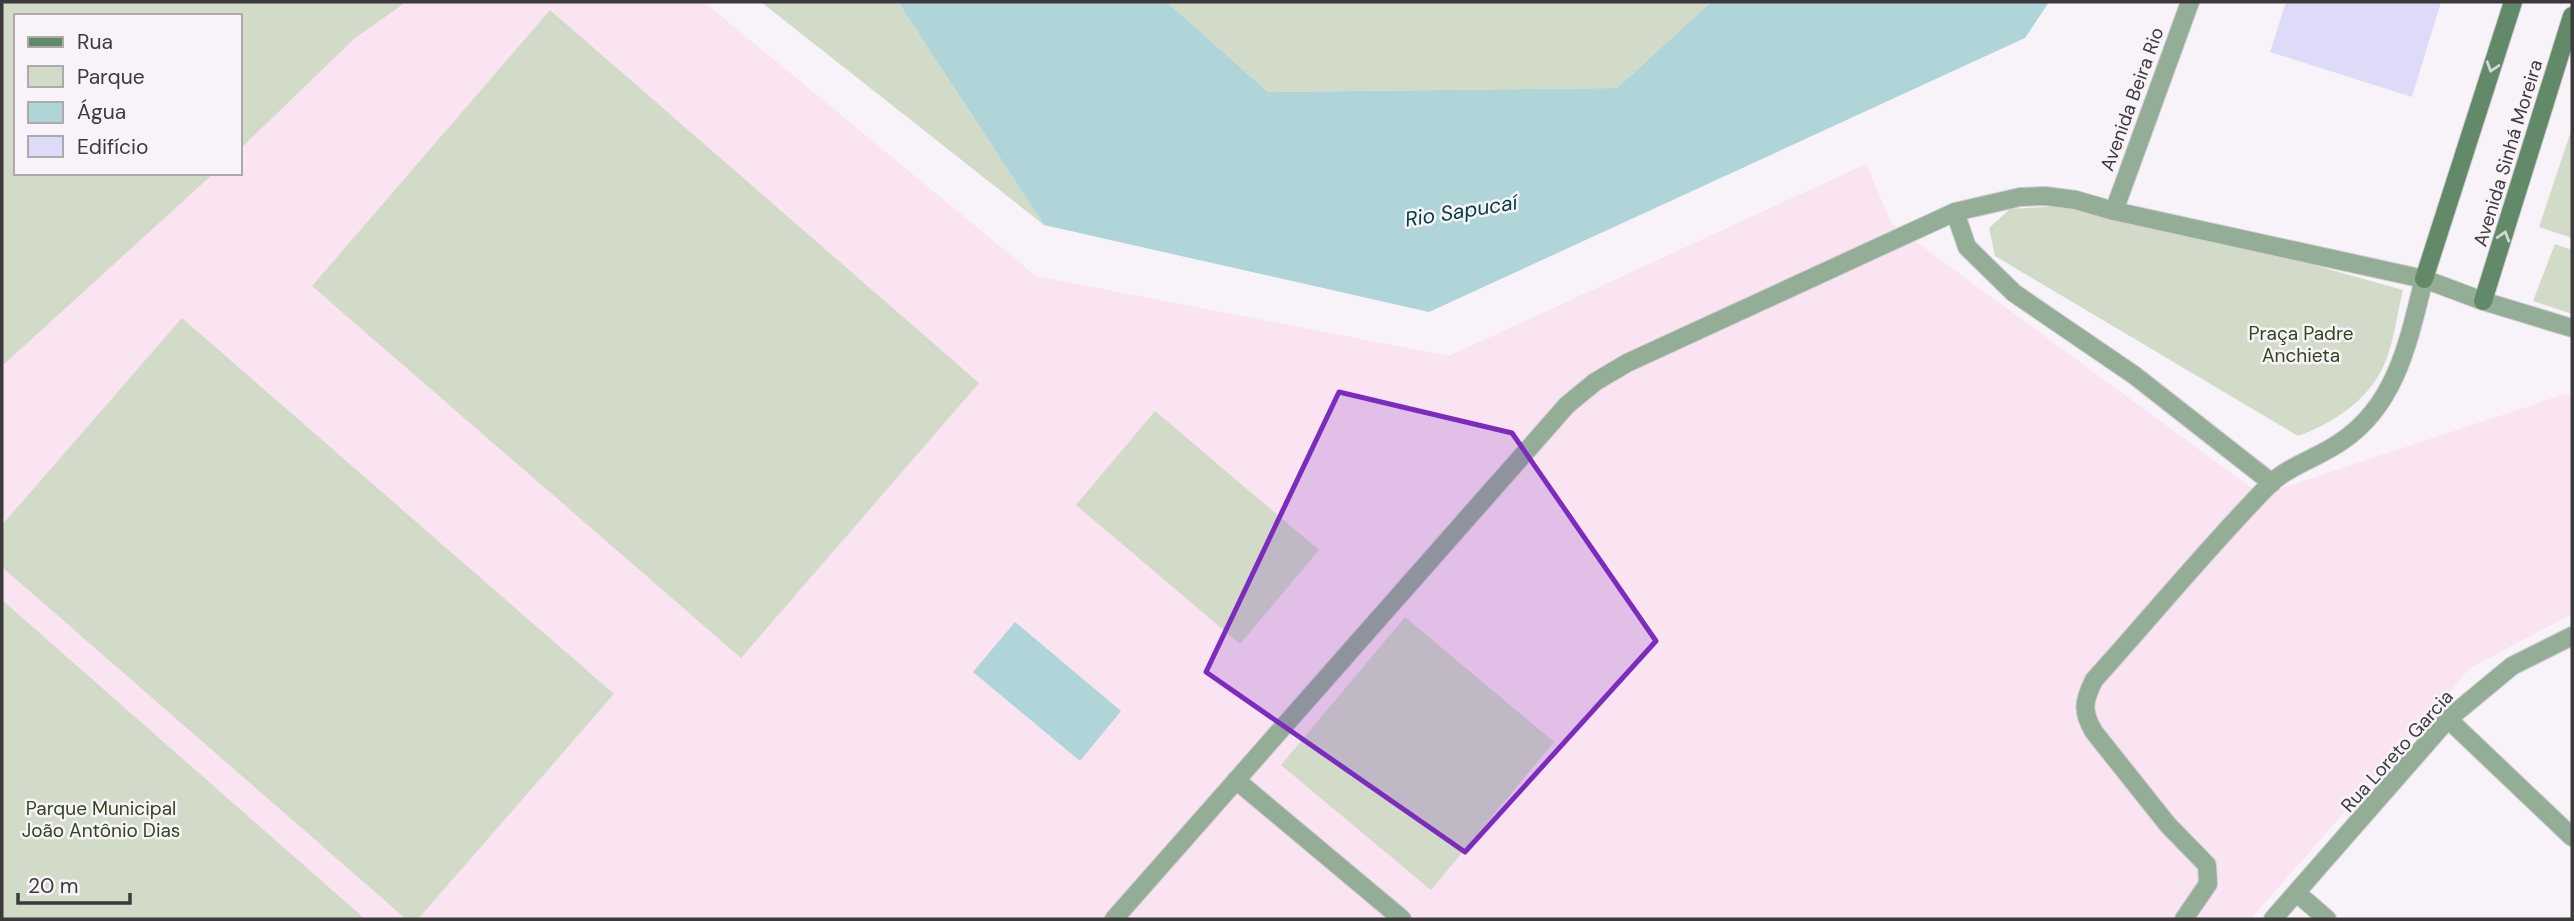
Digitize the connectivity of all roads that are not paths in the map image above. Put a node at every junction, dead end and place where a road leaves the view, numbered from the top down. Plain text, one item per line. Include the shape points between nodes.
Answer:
1 (2190, 2) edge
2 (2513, 2) edge
3 (2572, 16) edge
4 (2114, 211) junction
5 (1955, 212) junction
6 (2424, 279) junction
7 (2483, 301) junction
8 (2572, 328) edge
9 (2272, 483) junction
10 (2572, 636) edge
11 (2448, 719) junction
12 (1236, 780) junction
13 (2572, 837) edge
14 (2298, 894) junction
15 (1114, 919) edge
16 (1402, 919) edge
17 (2184, 919) edge
18 (2273, 919) edge
19 (2328, 919) edge

1 - 4 street, Avenida Beira Rio
2 -> 6 street, Avenida Sinhá Moreira
7 -> 3 street, Avenida Sinhá Moreira
4 - 5 street via 2045,196
4 - 6 street
5 - 9 street via 1967,247 2014,293 2134,375
5 - 12 street via 1627,363 1595,382 1567,405
6 - 7 street
6 - 9 street via 2396,376 2368,421 2342,442
7 - 8 street
9 - 17 street via 2094,680 2088,694 2084,716 2094,732 2168,825 2207,864 2208,884
10 - 11 street, Rua Loreto Garcia via 2512,666
11 - 13 street
11 - 14 street, Rua Loreto Garcia
12 - 15 street
12 - 16 street
14 - 18 street, Rua Loreto Garcia
14 - 19 street

